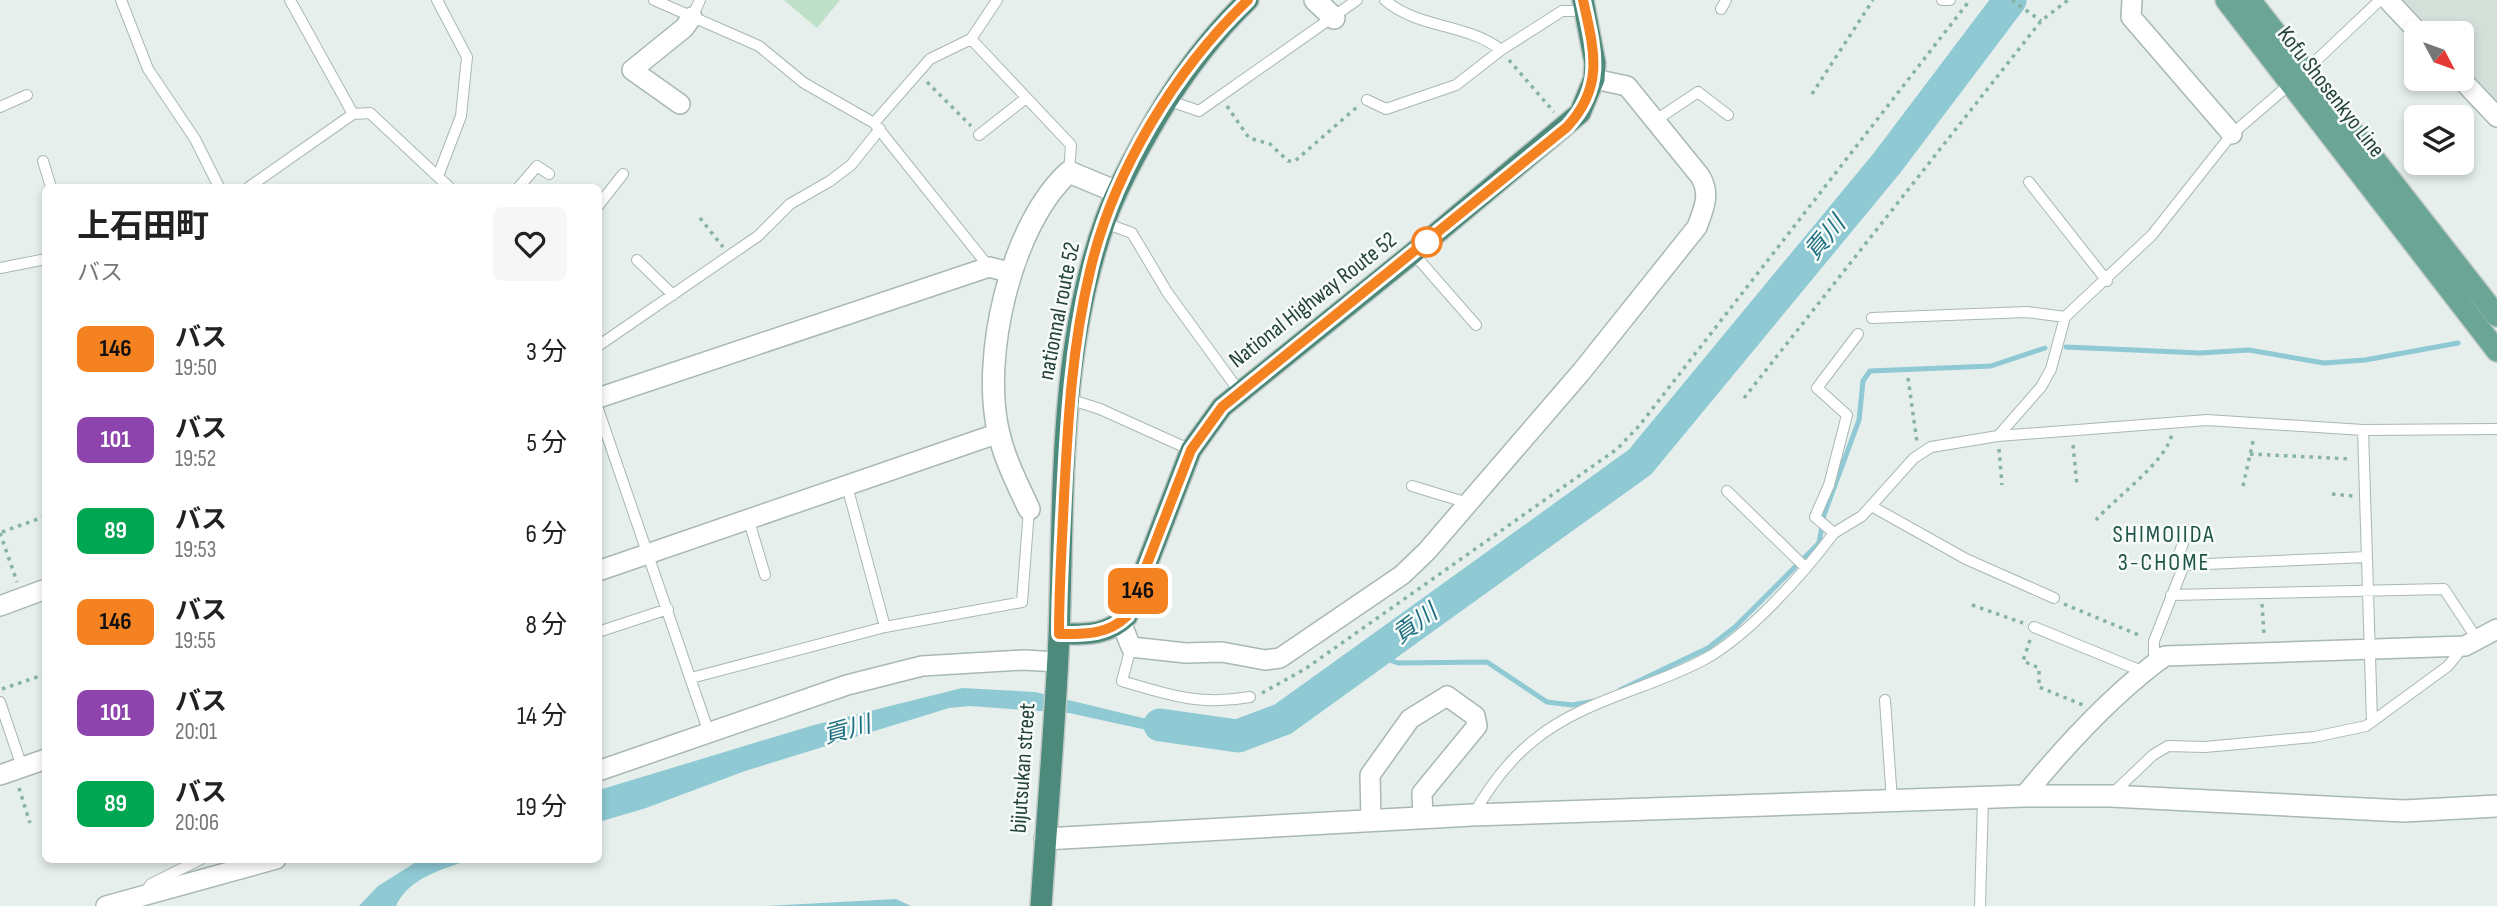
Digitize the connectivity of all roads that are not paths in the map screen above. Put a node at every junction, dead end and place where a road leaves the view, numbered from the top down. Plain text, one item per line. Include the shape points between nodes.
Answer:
1 (121, 0) edge
2 (290, 0) edge
3 (438, 0) edge
4 (654, 0) edge
5 (996, 0) edge
6 (1248, 0) edge
7 (1315, 0) edge
8 (1356, 0) edge
9 (1385, 0) edge
10 (1942, 0) edge
11 (1950, 0) edge
12 (2132, 0) edge
13 (2226, 0) edge
14 (2250, 0) edge
15 (2380, 0) edge
16 (2388, 0) edge
17 (1584, 5) edge
18 (696, 8) edge
19 (1334, 18) junction
20 (2407, 21) edge
21 (971, 39) junction
22 (1501, 50) junction
23 (2298, 77) junction
24 (1594, 79) junction
25 (2472, 91) edge
26 (27, 95) dead end
27 (1026, 98) junction
28 (1167, 100) junction
29 (1367, 100) road end
30 (680, 104) dead end
31 (0, 107) edge
32 (353, 114) junction
33 (1728, 116) dead end
34 (2497, 117) edge
35 (1656, 120) junction
36 (877, 126) junction
37 (2232, 134) junction
38 (979, 135) road end
39 (43, 162) dead end
40 (1069, 172) junction
41 (549, 174) dead end
42 (623, 174) dead end
43 (438, 176) junction
44 (2029, 182) dead end
45 (50, 184) edge
46 (218, 184) edge
47 (253, 184) edge
48 (446, 184) edge
49 (522, 184) edge
50 (1117, 192) junction
51 (602, 201) edge
52 (1105, 223) junction
53 (1413, 253) junction
54 (42, 260) edge
55 (637, 260) dead end
56 (989, 267) junction
57 (0, 268) edge
58 (1012, 273) junction
59 (2107, 281) junction
60 (673, 295) junction
61 (2497, 316) edge
62 (2065, 317) junction
63 (1872, 318) dead end
64 (1476, 325) dead end
65 (1858, 334) dead end
66 (602, 343) edge
67 (2497, 351) edge
68 (1239, 391) junction
69 (602, 397) edge
70 (1069, 400) junction
71 (602, 420) edge
72 (2497, 429) edge
73 (2363, 430) junction
74 (999, 433) junction
75 (1998, 436) junction
76 (1191, 450) junction
77 (847, 486) junction
78 (1412, 486) dead end
79 (1727, 491) dead end
80 (1468, 503) junction
81 (1873, 507) junction
82 (1029, 509) joint
83 (749, 521) junction
84 (1826, 528) junction
85 (2188, 530) dead end
86 (649, 554) junction
87 (2367, 557) junction
88 (1803, 565) junction
89 (2184, 565) junction
90 (602, 570) edge
91 (765, 575) dead end
92 (42, 590) edge
93 (2367, 590) junction
94 (2171, 595) junction
95 (2054, 598) road end
96 (0, 606) edge
97 (668, 609) junction
98 (1121, 622) junction
99 (885, 627) junction
100 (2034, 627) road end
101 (2497, 629) edge
102 (602, 631) edge
103 (1059, 634) junction
104 (2471, 643) junction
105 (1131, 647) junction
106 (2371, 649) junction
107 (1057, 667) junction
108 (2149, 668) junction
109 (691, 678) junction
110 (1250, 697) road end
111 (1885, 700) dead end
112 (0, 702) edge
113 (2372, 721) junction
114 (709, 733) junction
115 (42, 760) edge
116 (602, 770) edge
117 (12, 771) edge
118 (2024, 796) junction
119 (2111, 796) junction
120 (1892, 801) junction
121 (2497, 806) edge
122 (1982, 808) junction
123 (1472, 815) junction
124 (1423, 818) junction
125 (1371, 821) junction
126 (1044, 847) junction
127 (193, 863) edge
128 (262, 863) edge
129 (143, 896) junction
130 (106, 906) edge
131 (1041, 906) edge
132 (1980, 906) edge

1 - 46 lane via 148,69 195,139
2 - 32 lane
3 - 43 lane via 467,57 461,116
4 - 18 lane
5 - 21 lane
6 - 28 highway, nationnal route 52 via 1201,52
7 - 19 street
8 - 19 lane
9 - 22 lane via 1397,11 1476,34
10 - 11 lane
12 - 37 street via 2131,17
13 - 23 main road, Kofu Shosenkyo Line
14 - 23 main road, Kofu Shosenkyo Line
15 - 23 lane
16 - 20 street
17 - 22 lane via 1562,11
17 - 24 highway, National Highway Route 52
18 - 30 street via 684,28 632,70
18 - 36 lane via 759,46 804,83
19 - 28 lane via 1199,111
21 - 27 lane
21 - 36 lane via 946,49 916,73
22 - 29 lane via 1456,85 1386,109
23 - 37 lane
23 - 61 main road, Kofu Shosenkyo Line
23 - 67 main road, Kofu Shosenkyo Line
24 - 35 street via 1626,86
24 - 53 highway, National Highway Route 52 via 1580,113 1567,127
25 - 34 street
26 - 31 lane
27 - 38 lane
27 - 40 lane via 1071,145
28 - 50 highway, nationnal route 52
32 - 43 lane via 370,113
32 - 47 lane
33 - 35 lane via 1698,92
35 - 80 street via 1707,188 1697,226 1582,371
36 - 56 lane
36 - 60 lane via 851,165 790,204 758,236
37 - 59 lane via 2152,234
39 - 45 lane
40 - 50 street
40 - 58 street via 1054,186
41 - 49 lane via 537,166
42 - 51 lane
43 - 48 lane
44 - 59 lane
50 - 52 highway, nationnal route 52
52 - 68 lane via 1132,233 1167,292
52 - 70 highway, nationnal route 52 via 1090,269
53 - 64 lane
53 - 68 highway, National Highway Route 52
54 - 57 lane
55 - 60 lane
56 - 58 street
56 - 69 street
58 - 74 street via 997,334 994,391
59 - 62 lane
60 - 66 lane
62 - 63 lane via 2027,312
62 - 75 lane via 2051,369 2041,387
65 - 84 lane via 1817,388 1847,415 1829,485 1815,517
68 - 76 highway, National Highway Route 52 via 1205,427
70 - 76 lane
70 - 103 highway, nationnal route 52
71 - 86 lane
72 - 73 lane
73 - 75 lane via 2175,422
73 - 87 lane
74 - 77 street
74 - 82 street
75 - 81 lane via 1931,447 1919,454
76 - 98 highway, National Highway Route 52 via 1133,604
77 - 83 street
77 - 99 lane
78 - 80 lane
79 - 88 lane
80 - 105 street via 1402,575 1280,658
81 - 84 lane
81 - 95 lane via 1966,559
82 - 99 lane via 1022,602
83 - 86 street
83 - 91 lane
84 - 88 lane
85 - 89 lane via 2176,562
86 - 90 street
86 - 97 lane
87 - 89 lane
87 - 93 lane
88 - 123 lane via 1746,628 1707,659 1575,715 1532,741
89 - 94 lane
92 - 96 street
93 - 94 lane
93 - 104 lane via 2444,589
93 - 106 lane
94 - 108 lane
97 - 102 lane
97 - 109 lane
98 - 103 highway via 1092,634
98 - 105 street
99 - 109 lane
100 - 108 lane
101 - 104 street
103 - 107 highway, bijutsukan street
104 - 106 street
104 - 113 lane via 2448,666
105 - 110 lane via 1122,681 1183,700
106 - 108 street via 2165,656
106 - 113 lane
107 - 114 street via 1024,660 922,666 847,685
107 - 126 highway, bijutsukan street
108 - 118 street via 2056,756
109 - 114 lane
111 - 120 lane
112 - 117 lane
113 - 119 lane via 2314,737 2168,746
114 - 116 street
115 - 117 street
118 - 119 street
118 - 122 street
119 - 121 street via 2403,811
120 - 122 street
120 - 123 street
122 - 132 lane
123 - 124 street
124 - 125 street
124 - 125 street via 1422,793 1477,726 1475,716 1447,696 1410,719 1370,775
125 - 126 street
126 - 131 highway, bijutsukan street
127 - 129 lane via 151,884
128 - 129 street
129 - 130 street

